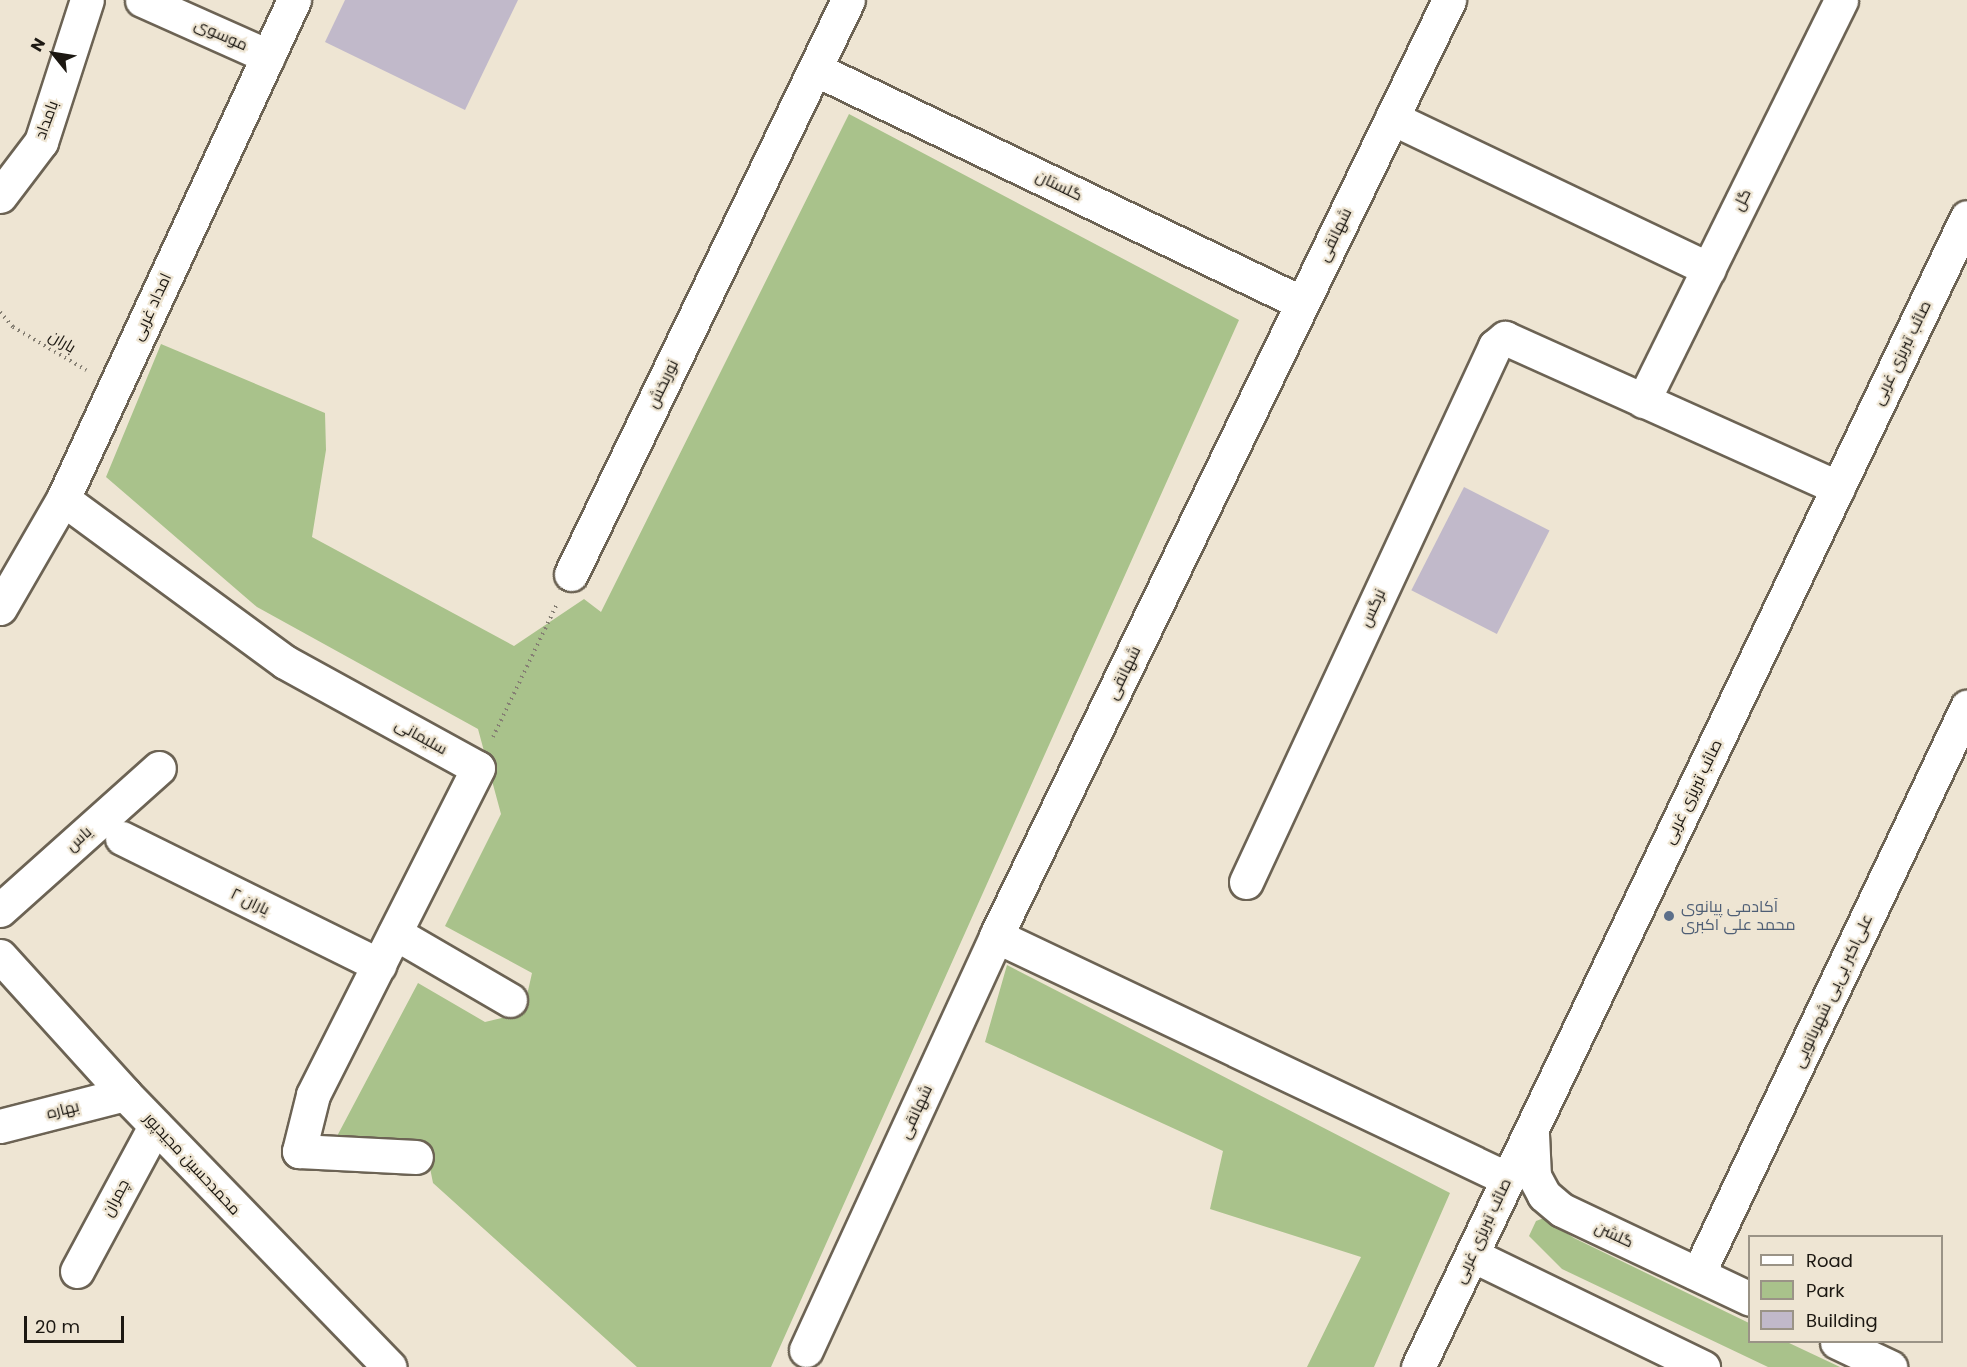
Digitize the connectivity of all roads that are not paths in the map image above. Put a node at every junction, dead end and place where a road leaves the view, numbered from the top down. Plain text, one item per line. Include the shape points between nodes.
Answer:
1 (87, 0) edge
2 (142, 0) edge
3 (294, 0) edge
4 (848, 0) edge
5 (1449, 0) edge
6 (1841, 0) edge
7 (268, 56) junction
8 (815, 69) junction
9 (1392, 118) junction
10 (0, 196) edge
11 (1967, 217) edge
12 (1709, 269) junction
13 (1302, 303) junction
14 (1643, 401) junction
15 (1838, 488) junction
16 (63, 499) junction
17 (571, 574) road end
18 (0, 608) edge
19 (1967, 707) edge
20 (159, 768) dead end
21 (122, 838) dead end
22 (1246, 882) dead end
23 (0, 910) edge
24 (394, 933) junction
25 (996, 936) junction
26 (0, 956) edge
27 (379, 964) junction
28 (510, 1000) dead end
29 (125, 1094) junction
30 (0, 1126) edge
31 (155, 1126) junction
32 (1532, 1129) junction
33 (416, 1157) dead end
34 (1508, 1179) junction
35 (1472, 1255) junction
36 (77, 1271) dead end
37 (1698, 1274) junction
38 (1748, 1299) edge
39 (1842, 1343) edge
40 (806, 1350) dead end
41 (390, 1367) edge
42 (1418, 1367) edge
43 (1703, 1367) edge
44 (1890, 1367) edge

1 - 10 street, بامداد via 41,142
2 - 7 street, موسوی
3 - 7 street, امداد غربی
4 - 8 street, نوربخش
5 - 9 street, شهانقی
6 - 12 street, گل
7 - 16 street, امداد غربی
8 - 13 street, گلستان
8 - 17 street, نوربخش
9 - 12 street
9 - 13 street, شهانقی
11 - 15 street, صائب تبریزی غربی
12 - 14 street, گل
13 - 25 street, شهانقی
14 - 15 street
14 - 22 street, نرگس via 1505,338 1495,346
15 - 32 street, صائب تبریزی غربی
16 - 18 street, امداد غربی
16 - 24 street, سلیمانی via 285,662 478,768
19 - 37 street, علی‌اکبر بی‌بی شهربانویی
20 - 23 street, یاس
21 - 27 street, یاران ٢
24 - 27 street
24 - 28 street
25 - 34 street
25 - 40 street, شهانقی
26 - 29 street, محمدحسین مجیدپور
27 - 33 street via 313,1095 299,1151
29 - 30 street, بهاره
29 - 31 street, محمدحسین مجیدپور
31 - 36 street, چمران
31 - 41 street, محمدحسین مجیدپور
32 - 34 street, صائب تبریزی غربی
32 - 37 street, گلشن via 1534,1176 1544,1196 1562,1210
34 - 35 street, صائب تبریزی غربی
35 - 42 street, صائب تبریزی غربی
35 - 43 street
37 - 38 street, گلشن
39 - 44 street

